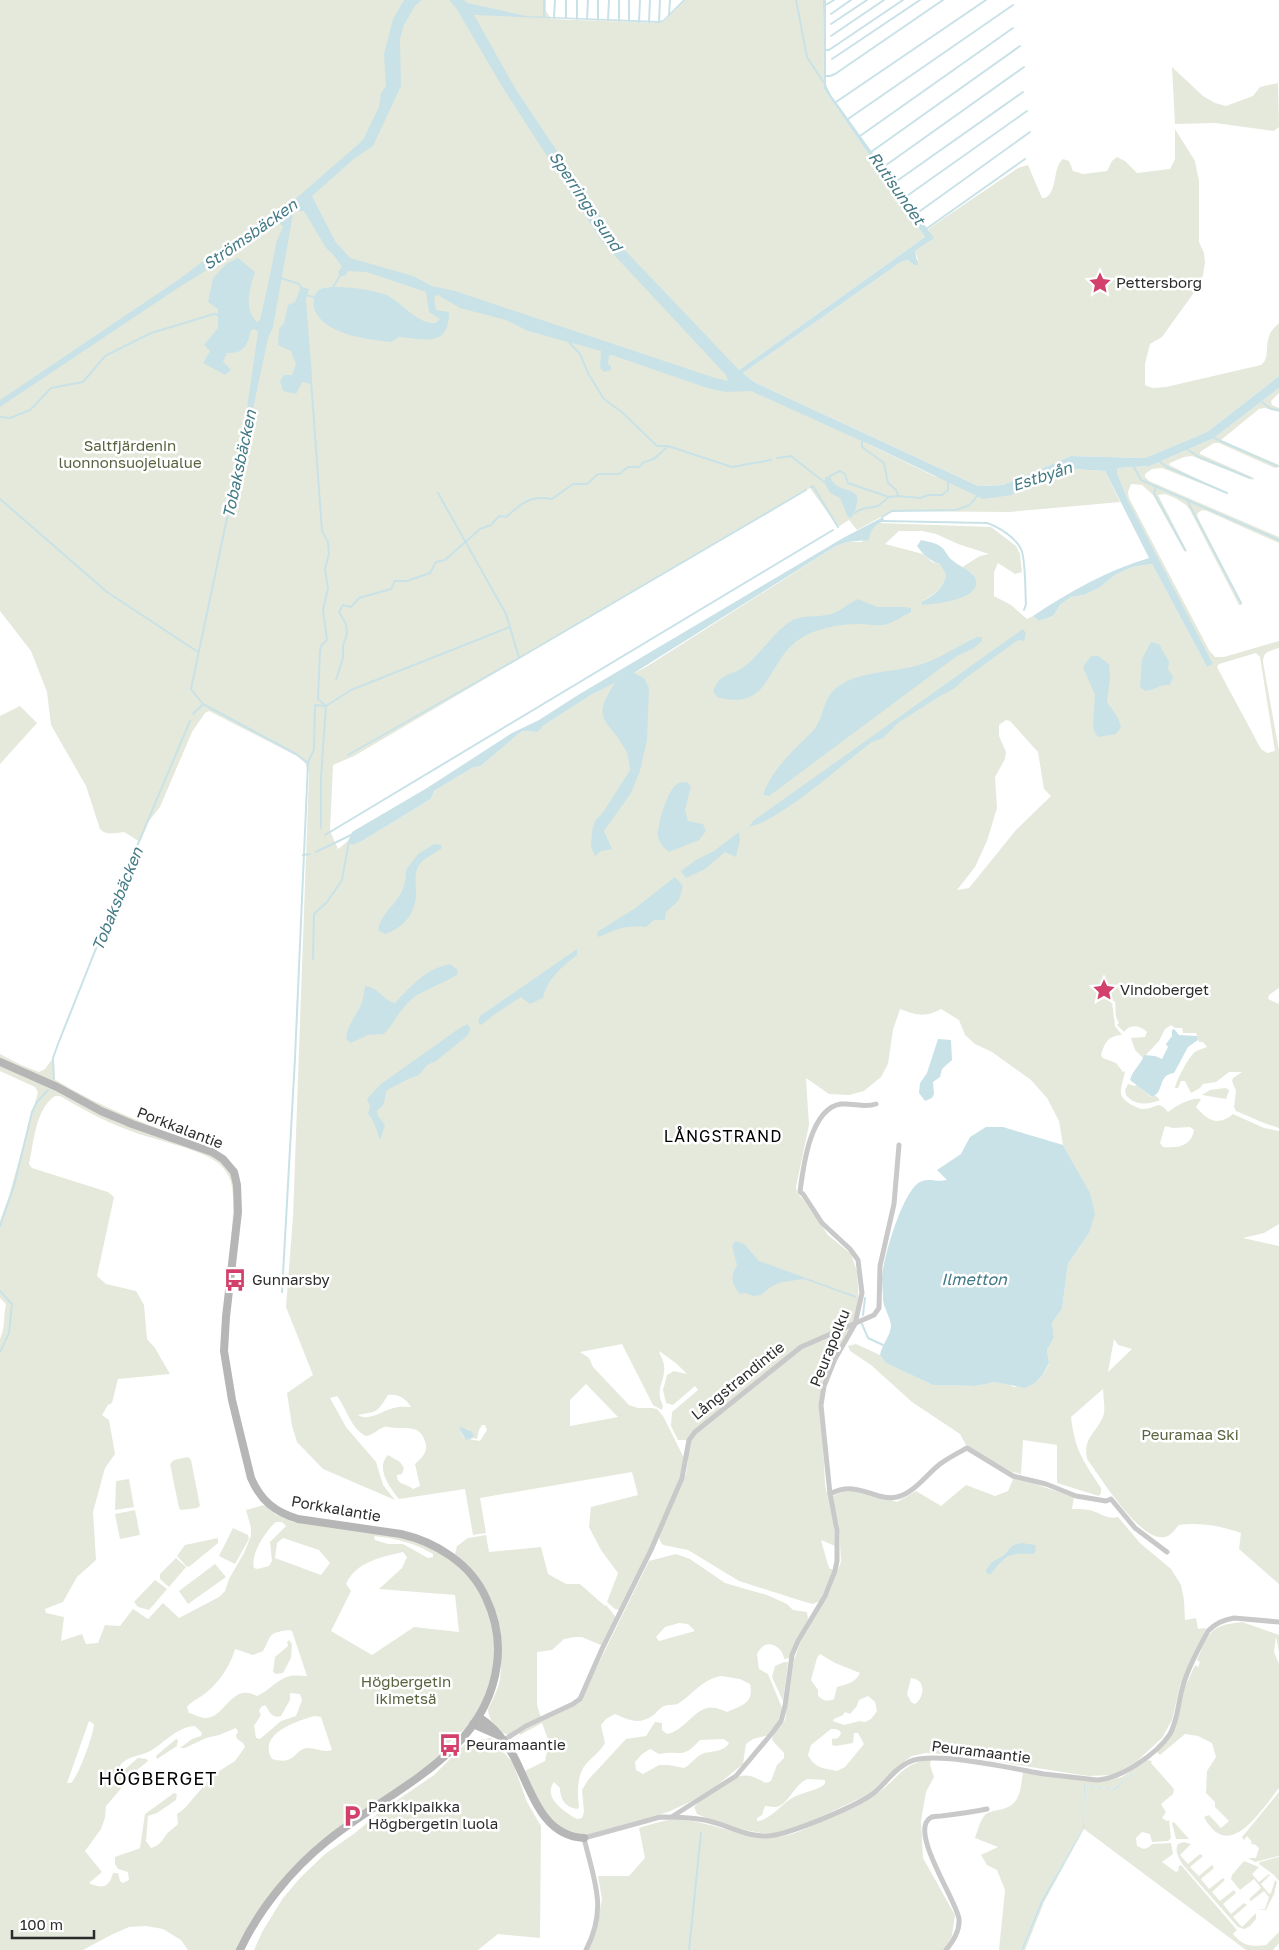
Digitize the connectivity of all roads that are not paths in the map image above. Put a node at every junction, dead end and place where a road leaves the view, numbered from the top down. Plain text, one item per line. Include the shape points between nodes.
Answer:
1 (0, 1062) edge
2 (876, 1104) dead end
3 (899, 1145) dead end
4 (855, 1324) junction
5 (830, 1494) junction
6 (1167, 1552) dead end
7 (1279, 1622) edge
8 (479, 1717) junction
9 (473, 1724) junction
10 (501, 1738) junction
11 (689, 1805) junction
12 (988, 1809) dead end
13 (672, 1817) junction
14 (692, 1818) junction
15 (584, 1838) junction
16 (240, 1950) edge
17 (586, 1950) edge
18 (946, 1950) edge

1 - 8 street, Porkkalantie via 101,1111 212,1152 228,1163 236,1177 238,1199 224,1351 251,1478 267,1504 284,1515 418,1538 450,1555 468,1571 491,1608 498,1640 494,1682
2 - 4 street, Peurapolku via 866,1107 840,1104 828,1110 812,1135 800,1192 822,1223 858,1260 862,1292
3 - 4 street, Långstrandintie via 894,1204 880,1266 879,1308 874,1315
4 - 5 street, Peurapolku via 824,1386 822,1405
4 - 10 street, Långstrandintie via 801,1347 695,1432 690,1440 682,1478 651,1550 580,1699
5 - 6 street via 854,1489 897,1497 907,1493 941,1463 967,1448 1014,1476 1076,1496 1111,1499 1135,1528
5 - 11 street, Peurapolku via 837,1530 835,1571 792,1655 781,1721 736,1776
7 - 14 street, Peuramaantie via 1234,1618 1214,1625 1208,1631 1183,1684 1170,1733 1162,1744 1115,1778 1097,1780 924,1757 898,1768 875,1792 860,1802 791,1832 760,1836
8 - 9 street, Porkkalantie
8 - 10 street
9 - 10 street
9 - 16 street, Porkkalantie via 443,1759 326,1842 294,1872 267,1905
10 - 15 street via 515,1758 544,1817 562,1832
11 - 13 street, Peurapolku
11 - 14 street
12 - 18 street via 933,1817 928,1821 929,1849 959,1918 956,1933
13 - 14 street, Peuramaantie
13 - 15 street, Peuramaantie via 660,1817
15 - 17 street via 593,1868 598,1911

